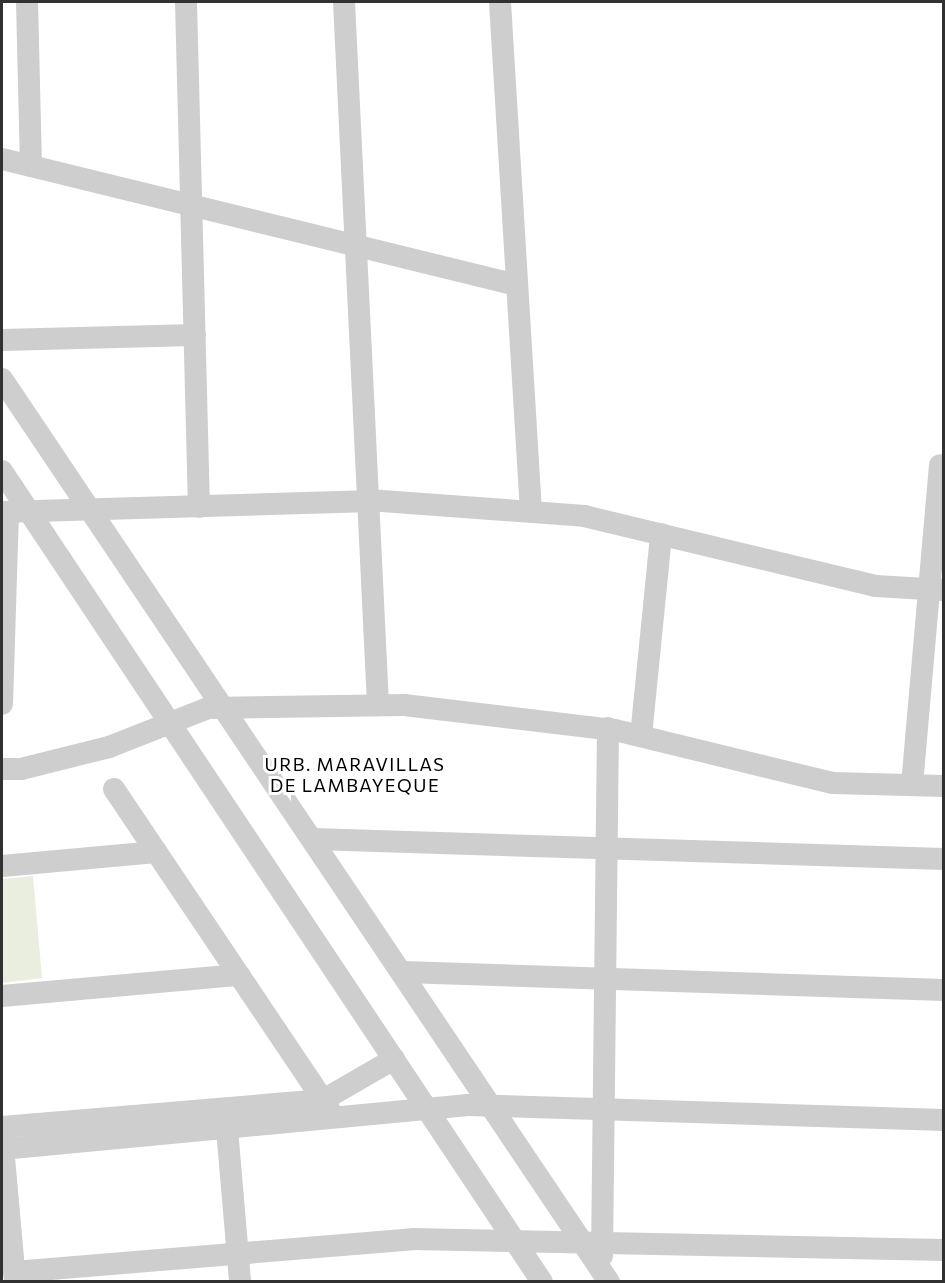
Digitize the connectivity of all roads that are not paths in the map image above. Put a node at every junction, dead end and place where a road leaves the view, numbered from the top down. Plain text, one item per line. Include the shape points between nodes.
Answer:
1 (27, 2) edge
2 (186, 2) edge
3 (344, 2) edge
4 (500, 2) edge
5 (2, 159) edge
6 (31, 166) junction
7 (192, 205) junction
8 (355, 246) junction
9 (517, 285) junction
10 (195, 335) junction
11 (2, 340) edge
12 (2, 378) edge
13 (940, 465) dead end
14 (2, 471) edge
15 (367, 502) junction
16 (199, 507) junction
17 (91, 510) junction
18 (13, 512) edge
19 (531, 512) junction
20 (661, 534) junction
21 (936, 590) edge
22 (2, 704) edge
23 (378, 705) junction
24 (225, 707) junction
25 (170, 723) junction
26 (608, 728) junction
27 (641, 736) junction
28 (2, 769) edge
29 (912, 785) junction
30 (944, 786) edge
31 (114, 789) dead end
32 (314, 839) junction
33 (608, 848) junction
34 (156, 852) junction
35 (944, 859) edge
36 (2, 866) edge
37 (403, 972) junction
38 (239, 975) junction
39 (606, 979) junction
40 (944, 990) edge
41 (2, 996) edge
42 (394, 1059) junction
43 (323, 1100) junction
44 (492, 1106) junction
45 (428, 1110) junction
46 (604, 1110) junction
47 (336, 1119) junction
48 (944, 1120) edge
49 (227, 1129) junction
50 (2, 1138) edge
51 (515, 1241) junction
52 (593, 1243) junction
53 (944, 1250) edge
54 (237, 1253) junction
55 (15, 1277) edge
56 (604, 1278) edge
57 (240, 1281) edge
58 (542, 1281) edge

1 - 6 street
2 - 7 street
3 - 8 street
4 - 9 street
5 - 6 street
6 - 7 street
7 - 8 street
7 - 10 street
8 - 9 street
8 - 15 street
9 - 19 street
10 - 11 street
10 - 16 street
12 - 17 street
13 - 21 street
14 - 18 street
15 - 16 street
15 - 19 street
15 - 23 street
16 - 17 street
17 - 18 street
17 - 24 street
18 - 22 street
18 - 25 street
19 - 20 street via 584,516
20 - 21 street via 875,586
20 - 27 street
21 - 29 street
23 - 24 street
23 - 26 street
24 - 25 street via 208,708
24 - 32 street
25 - 28 street via 109,747 21,769
25 - 42 street
26 - 27 street
26 - 33 street
27 - 29 street via 833,783
29 - 30 street
31 - 34 street
32 - 33 street
32 - 37 street
33 - 35 street
33 - 39 street
34 - 36 street
34 - 38 street
37 - 39 street
37 - 44 street
38 - 41 street
38 - 43 street
39 - 40 street
39 - 46 street
42 - 43 street
42 - 45 street
43 - 47 street
43 - 50 street
44 - 45 street
44 - 46 street
44 - 52 street
45 - 47 street
45 - 51 street
46 - 48 street
46 - 52 street
47 - 49 street
49 - 50 street
49 - 54 street
50 - 55 street
51 - 52 street
51 - 54 street via 413,1239
51 - 58 street
52 - 53 street
52 - 56 street
54 - 55 street
54 - 57 street

